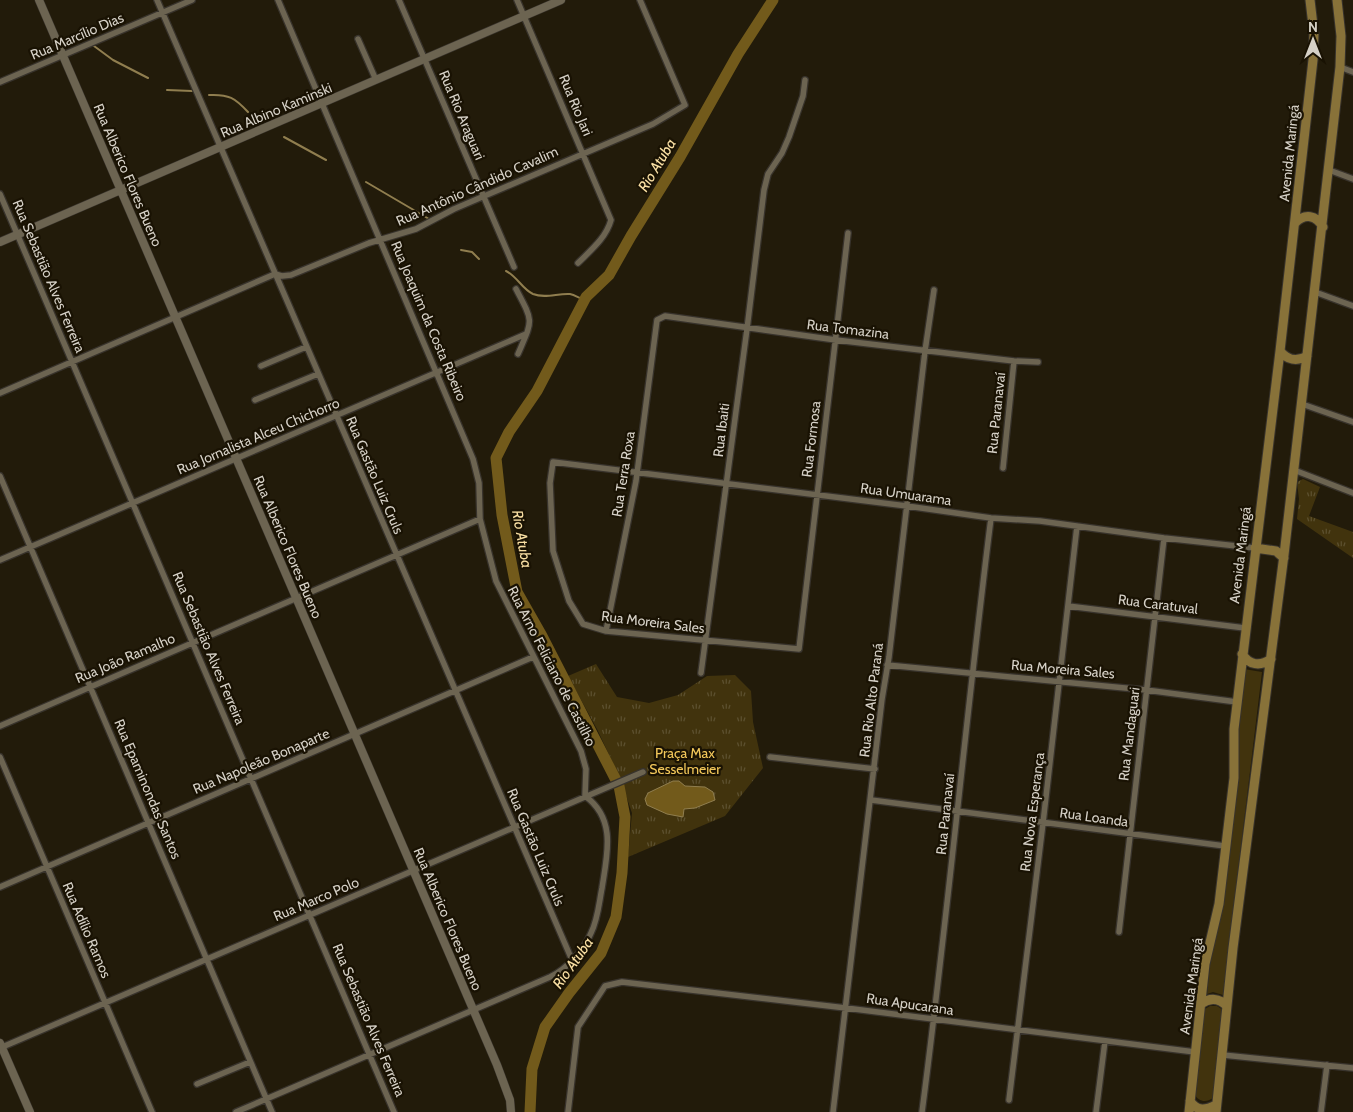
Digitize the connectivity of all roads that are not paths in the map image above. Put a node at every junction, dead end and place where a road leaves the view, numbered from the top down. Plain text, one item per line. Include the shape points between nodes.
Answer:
1 (39, 0) edge
2 (157, 0) edge
3 (192, 0) edge
4 (278, 0) edge
5 (399, 0) edge
6 (517, 0) edge
7 (561, 0) edge
8 (640, 0) edge
9 (1310, 0) edge
10 (1337, 0) edge
11 (163, 12) junction
12 (524, 16) junction
13 (358, 40) dead end
14 (63, 55) junction
15 (424, 59) junction
16 (1340, 67) junction
17 (1353, 72) edge
18 (376, 80) junction
19 (806, 80) dead end
20 (0, 82) edge
21 (322, 103) junction
22 (220, 147) junction
23 (583, 154) junction
24 (1329, 170) junction
25 (1353, 179) edge
26 (121, 190) junction
27 (0, 194) edge
28 (483, 196) junction
29 (1295, 223) junction
30 (1323, 227) junction
31 (848, 233) dead end
32 (18, 235) junction
33 (381, 239) junction
34 (0, 242) edge
35 (578, 263) dead end
36 (514, 267) dead end
37 (275, 274) junction
38 (516, 289) dead end
39 (934, 290) dead end
40 (1315, 292) junction
41 (1353, 306) edge
42 (175, 317) junction
43 (657, 320) joint
44 (747, 329) junction
45 (526, 334) junction
46 (836, 340) junction
47 (306, 346) junction
48 (925, 351) junction
49 (1280, 351) junction
50 (518, 354) dead end
51 (1307, 356) junction
52 (1014, 361) junction
53 (72, 362) junction
54 (1038, 362) dead end
55 (261, 366) dead end
56 (437, 372) junction
57 (318, 374) junction
58 (0, 393) edge
59 (255, 400) dead end
60 (1302, 404) junction
61 (336, 416) junction
62 (1353, 422) edge
63 (236, 459) junction
64 (553, 462) joint
65 (1003, 468) dead end
66 (1294, 470) junction
67 (637, 473) junction
68 (0, 476) edge
69 (727, 484) junction
70 (1353, 493) edge
71 (816, 494) junction
72 (133, 503) junction
73 (907, 506) junction
74 (991, 518) junction
75 (480, 519) junction
76 (1076, 526) junction
77 (1164, 538) junction
78 (31, 547) junction
79 (1255, 548) junction
80 (396, 555) junction
81 (1284, 558) junction
82 (0, 560) edge
83 (296, 598) junction
84 (1068, 606) junction
85 (1155, 616) junction
86 (1245, 628) junction
87 (606, 632) junction
88 (706, 641) junction
89 (193, 643) junction
90 (799, 649) joint
91 (1242, 654) junction
92 (533, 657) junction
93 (1271, 659) junction
94 (887, 665) junction
95 (701, 673) dead end
96 (972, 673) junction
97 (1060, 681) junction
98 (91, 687) junction
99 (455, 690) junction
100 (1146, 690) junction
101 (1237, 702) junction
102 (0, 726) edge
103 (355, 734) junction
104 (0, 757) edge
105 (770, 757) dead end
106 (875, 769) junction
107 (643, 772) dead end
108 (251, 779) junction
109 (585, 796) junction
110 (871, 800) junction
111 (958, 811) junction
112 (1043, 822) junction
113 (149, 823) junction
114 (514, 827) junction
115 (1129, 834) junction
116 (1226, 846) junction
117 (47, 867) junction
118 (413, 870) junction
119 (0, 887) edge
120 (310, 915) junction
121 (1118, 932) dead end
122 (207, 959) junction
123 (572, 960) junction
124 (105, 1003) junction
125 (1201, 1004) junction
126 (1227, 1006) junction
127 (846, 1008) junction
128 (473, 1010) junction
129 (934, 1020) junction
130 (1017, 1030) junction
131 (1105, 1042) junction
132 (1, 1046) edge
133 (1195, 1052) junction
134 (370, 1055) junction
135 (1223, 1055) junction
136 (250, 1062) junction
137 (1327, 1065) junction
138 (1353, 1068) edge
139 (197, 1084) dead end
140 (266, 1099) junction
141 (1009, 1100) dead end
142 (1190, 1101) junction
143 (1216, 1108) edge
144 (511, 1109) edge
145 (30, 1112) edge
146 (152, 1112) edge
147 (236, 1112) edge
148 (272, 1112) edge
149 (394, 1112) edge
150 (568, 1112) edge
151 (834, 1112) edge
152 (922, 1112) edge
153 (1096, 1112) edge
154 (1188, 1112) edge
155 (1321, 1112) edge

1 - 14 street, Rua Alberico Flores Bueno
2 - 11 street, Rua Gastão Luiz Cruls
3 - 11 street, Rua Marcílio Dias
4 - 21 street, Rua Joaquim da Costa Ribeiro
5 - 15 street, Rua Rio Araguari
6 - 12 street, Rua Rio Jari
7 - 12 street, Rua Albino Kaminski
8 - 23 street, Rua Antônio Cândido Cavalim via 685,105 653,124
9 - 29 main road, Avenida Maringá via 1313,60
10 - 16 main road
11 - 14 street, Rua Marcílio Dias
11 - 22 street, Rua Gastão Luiz Cruls
12 - 15 street, Rua Albino Kaminski
12 - 23 street, Rua Rio Jari
13 - 18 street
14 - 20 street, Rua Marcílio Dias
14 - 26 street, Rua Alberico Flores Bueno
15 - 18 street, Rua Albino Kaminski
15 - 28 street, Rua Rio Araguari
16 - 17 street
16 - 24 main road
18 - 21 street, Rua Albino Kaminski
19 - 44 street, Rua Ibaiti via 789,137 768,174 764,190
21 - 22 street, Rua Albino Kaminski
21 - 33 street, Rua Joaquim da Costa Ribeiro
22 - 26 street, Rua Albino Kaminski
22 - 37 street, Rua Gastão Luiz Cruls
23 - 28 street, Rua Antônio Cândido Cavalim
23 - 35 street, Rua Rio Jari via 611,220 600,241
24 - 25 street
24 - 30 main road
26 - 32 street, Rua Albino Kaminski
26 - 42 street, Rua Alberico Flores Bueno
27 - 32 street, Rua Sebastião Alves Ferreira
28 - 33 street, Rua Antônio Cândido Cavalim via 416,229
28 - 36 street, Rua Rio Araguari
29 - 30 main road via 1309,216 1316,218
29 - 49 main road, Avenida Maringá
30 - 40 main road
31 - 46 street, Rua Formosa
32 - 34 street, Rua Albino Kaminski
32 - 53 street, Rua Sebastião Alves Ferreira
33 - 37 street, Rua Antônio Cândido Cavalim via 291,275
33 - 56 street, Rua Joaquim da Costa Ribeiro
37 - 42 street, Rua Antônio Cândido Cavalim
37 - 47 street, Rua Gastão Luiz Cruls
38 - 45 street via 530,317
39 - 48 street, Rua Rio Alto Paraná
40 - 41 street
40 - 51 main road
42 - 53 street, Rua Antônio Cândido Cavalim
42 - 63 street, Rua Alberico Flores Bueno
43 - 44 street, Rua Tomazina via 665,316
43 - 67 street, Rua Terra Roxa
44 - 46 street, Rua Tomazina
44 - 69 street, Rua Ibaiti
45 - 50 street
45 - 56 street, Rua Jornalista Alceu Chichorro
46 - 48 street, Rua Tomazina
46 - 71 street, Rua Formosa
47 - 55 street
47 - 57 street, Rua Gastão Luiz Cruls
48 - 52 street, Rua Tomazina
48 - 73 street, Rua Rio Alto Paraná
49 - 51 main road via 1294,360
49 - 79 main road, Avenida Maringá
51 - 60 main road
52 - 54 street, Rua Tomazina
52 - 65 street, Rua Paranavaí
53 - 58 street, Rua Antônio Cândido Cavalim
53 - 72 street, Rua Sebastião Alves Ferreira
56 - 61 street, Rua Jornalista Alceu Chichorro
56 - 75 street, Rua Joaquim da Costa Ribeiro via 476,466
57 - 59 street
57 - 61 street, Rua Gastão Luiz Cruls
60 - 62 street
60 - 66 main road
61 - 63 street, Rua Jornalista Alceu Chichorro
61 - 80 street, Rua Gastão Luiz Cruls
63 - 72 street, Rua Jornalista Alceu Chichorro
63 - 83 street, Rua Alberico Flores Bueno
64 - 67 street, Rua Umuarama
64 - 87 street, Rua Moreira Sales via 550,515 558,568 569,601 583,624
66 - 70 street
66 - 81 main road
67 - 69 street, Rua Umuarama
67 - 87 street, Rua Terra Roxa
68 - 78 street, Rua Epaminondas Santos
69 - 71 street, Rua Umuarama
69 - 88 street, Rua Ibaiti
71 - 73 street, Rua Umuarama
71 - 90 street, Rua Formosa
72 - 78 street, Rua Jornalista Alceu Chichorro
72 - 89 street, Rua Sebastião Alves Ferreira
73 - 74 street, Rua Umuarama
73 - 94 street, Rua Rio Alto Paraná
74 - 76 street, Rua Umuarama
74 - 96 street, Rua Paranavaí
75 - 80 street, Rua João Ramalho
75 - 92 street, Rua Arno Feliciano de Castilho via 496,581
76 - 77 street, Rua Umuarama
76 - 84 street, Rua Nova Esperança
77 - 79 street, Rua Umuarama
77 - 85 street, Rua Mandaguari
78 - 82 street, Rua Jornalista Alceu Chichorro
78 - 98 street, Rua Epaminondas Santos
79 - 81 main road via 1276,551
79 - 86 main road, Avenida Maringá
80 - 83 street, Rua João Ramalho
80 - 99 street, Rua Gastão Luiz Cruls
81 - 93 main road
83 - 89 street, Rua João Ramalho
83 - 103 street, Rua Alberico Flores Bueno
84 - 85 street, Rua Caratuval
84 - 97 street, Rua Nova Esperança
85 - 86 street, Rua Caratuval
85 - 100 street, Rua Mandaguari
86 - 91 main road, Avenida Maringá
87 - 88 street, Rua Moreira Sales
88 - 90 street, Rua Moreira Sales
88 - 95 street, Rua Ibaiti
89 - 98 street, Rua João Ramalho
89 - 108 street, Rua Sebastião Alves Ferreira
91 - 93 main road via 1255,664
91 - 101 main road, Avenida Maringá
92 - 99 street, Rua Napoleão Bonaparte
92 - 109 street, Rua Arno Feliciano de Castilho via 584,760
93 - 126 main road
94 - 96 street, Rua Moreira Sales
94 - 106 street, Rua Rio Alto Paraná
96 - 97 street, Rua Moreira Sales
96 - 111 street, Rua Paranavaí
97 - 100 street, Rua Moreira Sales
97 - 112 street, Rua Nova Esperança
98 - 102 street, Rua João Ramalho
98 - 113 street, Rua Epaminondas Santos
99 - 103 street, Rua Napoleão Bonaparte
99 - 114 street, Rua Gastão Luiz Cruls
100 - 101 street, Rua Moreira Sales
100 - 115 street, Rua Mandaguari
101 - 116 main road, Avenida Maringá via 1234,778
103 - 108 street, Rua Napoleão Bonaparte
103 - 118 street, Rua Alberico Flores Bueno
104 - 117 street, Rua Adílio Ramos
105 - 106 street
106 - 110 street, Rua Rio Alto Paraná
107 - 109 street, Rua Marco Polo
108 - 113 street, Rua Napoleão Bonaparte
108 - 120 street, Rua Sebastião Alves Ferreira
109 - 114 street, Rua Marco Polo
109 - 123 street via 603,817 607,852 594,926 588,940
110 - 111 street, Rua Loanda
110 - 127 street, Rua Rio Alto Paraná
111 - 112 street, Rua Loanda
111 - 129 street, Rua Paranavaí
112 - 115 street, Rua Loanda
112 - 130 street, Rua Nova Esperança
113 - 117 street, Rua Napoleão Bonaparte
113 - 122 street, Rua Epaminondas Santos
114 - 118 street, Rua Marco Polo
114 - 123 street, Rua Gastão Luiz Cruls
115 - 116 street, Rua Loanda
115 - 121 street, Rua Mandaguari
116 - 125 main road, Avenida Maringá
117 - 119 street, Rua Napoleão Bonaparte
117 - 124 street, Rua Adílio Ramos
118 - 120 street, Rua Marco Polo
118 - 128 street, Rua Alberico Flores Bueno
120 - 122 street, Rua Marco Polo
120 - 134 street, Rua Sebastião Alves Ferreira
122 - 124 street, Rua Marco Polo
122 - 136 street, Rua Epaminondas Santos
123 - 128 street via 557,974
124 - 132 street, Rua Marco Polo
124 - 146 street, Rua Adílio Ramos
125 - 126 main road via 1212,999
125 - 133 main road, Avenida Maringá
126 - 135 main road
127 - 129 street, Rua Apucarana
127 - 150 street, Rua Apucarana via 622,982 605,986 578,1027
127 - 151 street, Rua Rio Alto Paraná
128 - 134 street
128 - 144 street, Rua Alberico Flores Bueno via 501,1074
129 - 130 street, Rua Apucarana
129 - 152 street, Rua Paranavaí
130 - 131 street, Rua Apucarana
130 - 141 street, Rua Nova Esperança
131 - 133 street, Rua Apucarana
131 - 153 street
132 - 145 street
133 - 142 main road, Avenida Maringá
134 - 140 street
134 - 149 street, Rua Sebastião Alves Ferreira
135 - 137 street
135 - 143 main road
136 - 139 street
136 - 140 street, Rua Epaminondas Santos
137 - 138 street
137 - 155 street
140 - 147 street
140 - 148 street, Rua Epaminondas Santos
142 - 143 main road via 1197,1109
142 - 154 main road, Avenida Maringá

